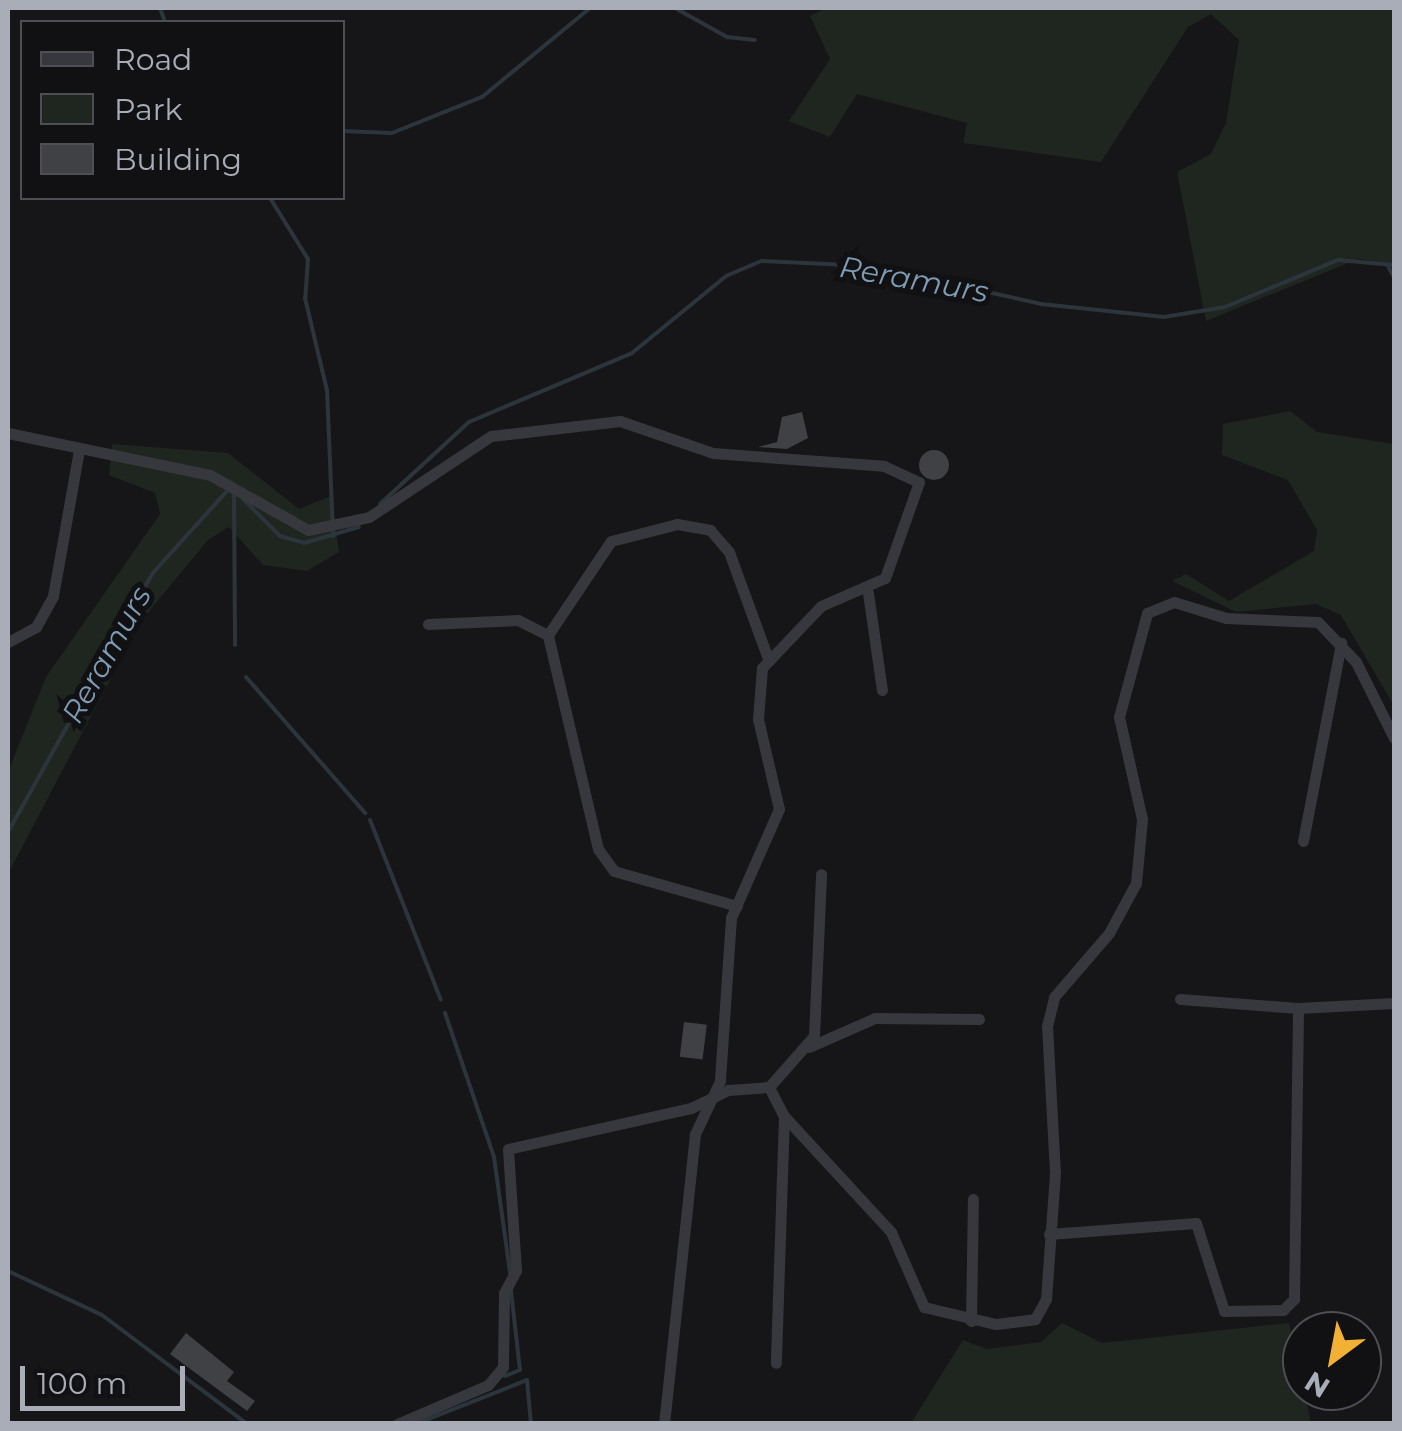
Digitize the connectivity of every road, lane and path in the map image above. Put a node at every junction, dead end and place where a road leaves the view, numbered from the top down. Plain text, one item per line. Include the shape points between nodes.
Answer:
1 (8, 433) edge
2 (79, 450) junction
3 (868, 592) junction
4 (428, 624) dead end
5 (548, 635) junction
6 (8, 642) edge
7 (1341, 642) junction
8 (767, 656) junction
9 (882, 690) dead end
10 (1394, 738) edge
11 (1304, 841) dead end
12 (820, 874) dead end
13 (737, 906) junction
14 (1180, 999) dead end
15 (1394, 1003) edge
16 (1298, 1008) junction
17 (978, 1018) dead end
18 (810, 1048) junction
19 (769, 1087) junction
20 (713, 1098) junction
21 (784, 1116) junction
22 (972, 1200) dead end
23 (1049, 1234) junction
24 (970, 1321) junction
25 (776, 1363) dead end
26 (397, 1424) edge
27 (664, 1424) edge

1 - 2 street
2 - 3 street via 210,475 291,526 348,522 490,436 620,422 713,453 900,468 922,491 891,569
2 - 6 street via 48,610
3 - 8 street via 857,588 821,606
3 - 9 street
4 - 5 street via 518,620
5 - 8 street via 611,541 677,524 710,530 729,552
5 - 13 street via 598,849 614,872
7 - 10 street
7 - 11 street
7 - 23 street via 1306,617 1226,618 1174,602 1156,605 1141,626 1119,717 1140,806 1141,864 1122,915 1050,1008
8 - 13 street via 758,719 779,809
12 - 18 street
13 - 20 street
14 - 16 street
15 - 16 street
16 - 23 street via 1294,1298 1283,1310 1224,1312 1196,1223
17 - 18 street via 876,1018
18 - 19 street
19 - 20 street
19 - 21 street
20 - 26 street via 508,1149 516,1270 504,1293 504,1367 488,1385
20 - 27 street via 695,1134
21 - 24 street via 890,1232 914,1297
21 - 25 street
22 - 24 street
23 - 24 street via 1046,1299 1036,1319

